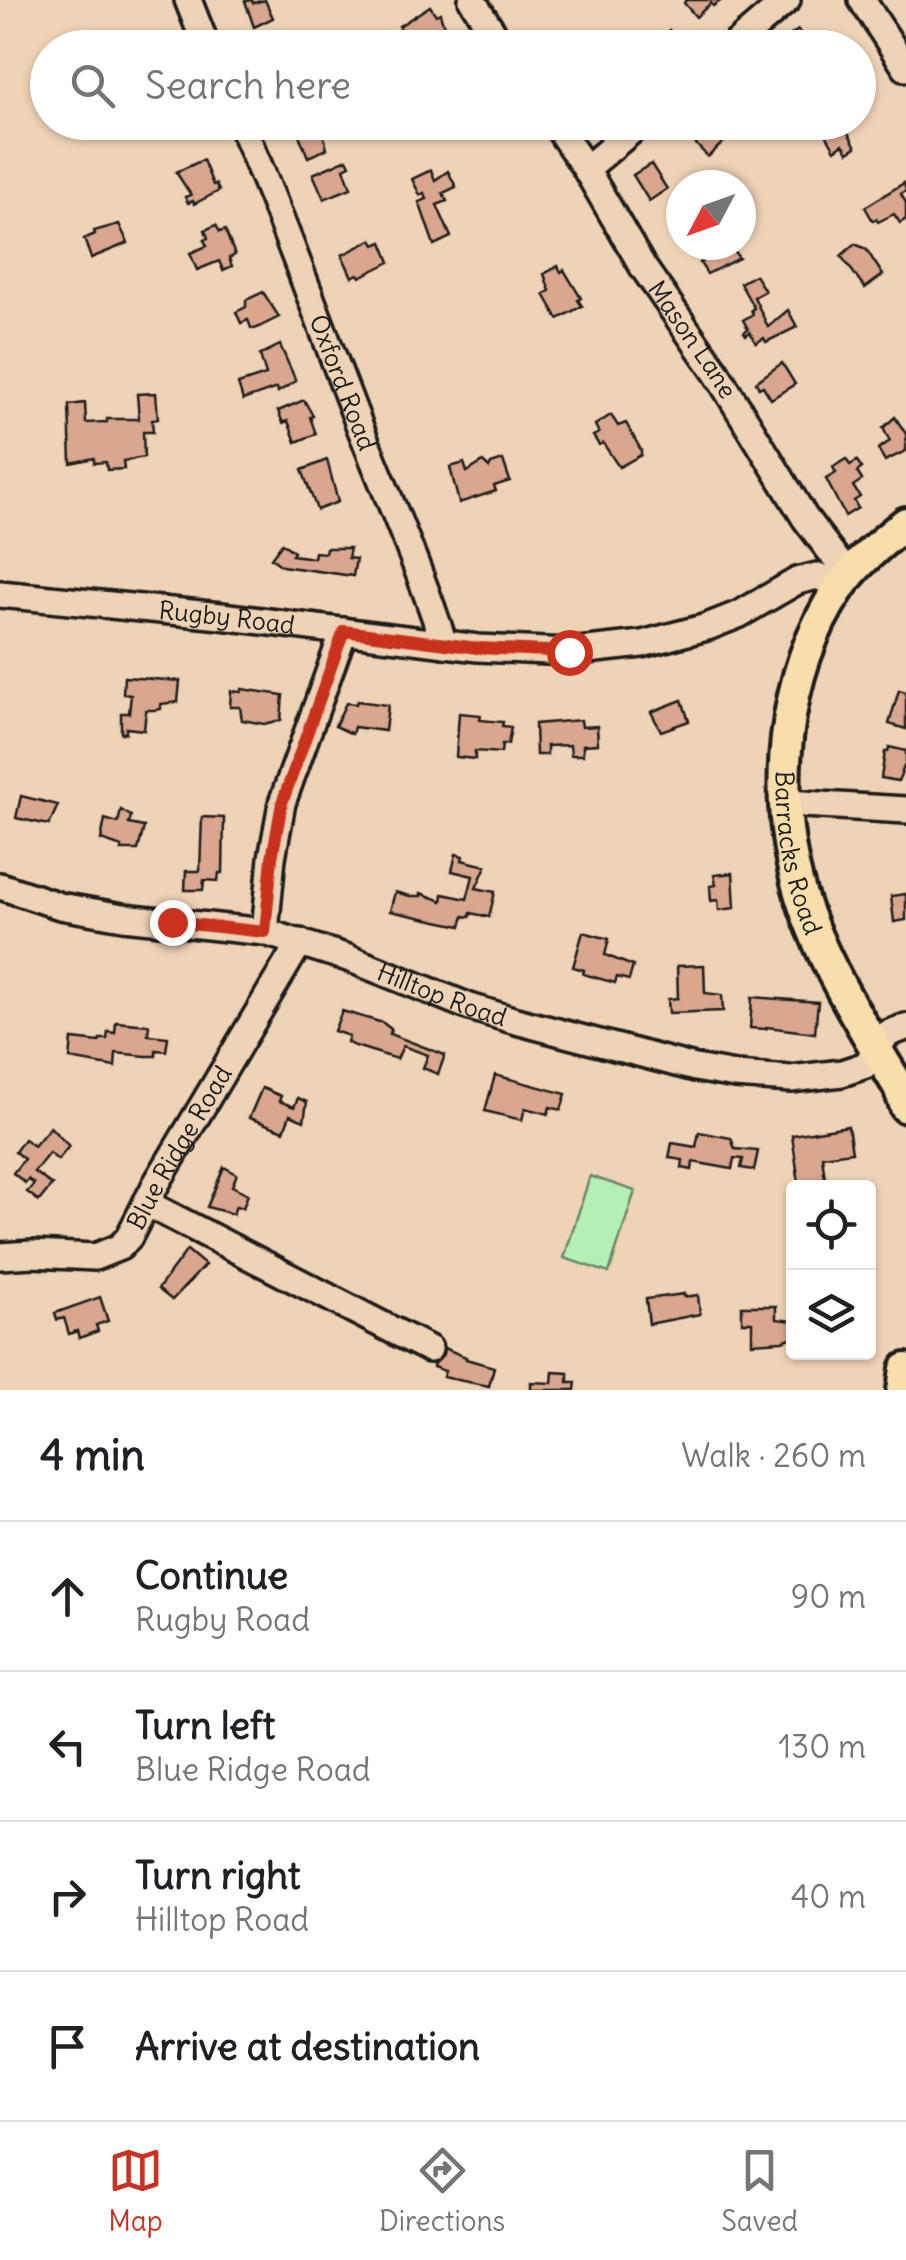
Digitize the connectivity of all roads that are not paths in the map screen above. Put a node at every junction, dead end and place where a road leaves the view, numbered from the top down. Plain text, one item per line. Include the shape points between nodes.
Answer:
1 (188, 0) edge
2 (472, 0) edge
3 (787, 0) edge
4 (862, 0) edge
5 (200, 30) edge
6 (492, 30) edge
7 (752, 30) edge
8 (906, 68) edge
9 (247, 140) edge
10 (566, 140) edge
11 (621, 140) edge
12 (586, 169) junction
13 (906, 523) edge
14 (841, 573) junction
15 (0, 594) edge
16 (344, 631) junction
17 (444, 644) junction
18 (786, 802) junction
19 (906, 810) edge
20 (0, 886) edge
21 (265, 932) junction
22 (300, 942) junction
23 (906, 1027) edge
24 (876, 1050) junction
25 (906, 1107) edge
26 (146, 1203) junction
27 (0, 1256) edge
28 (428, 1349) dead end
29 (906, 1369) edge
30 (903, 1390) edge

1 - 5 street
2 - 6 street
3 - 7 street
4 - 8 street
9 - 17 street, Oxford Road
10 - 12 street, Mason Lane
11 - 12 street
12 - 14 street, Mason Lane
13 - 14 main road
14 - 17 street, Rugby Road via 807,578 707,627 606,650
14 - 18 main road, Barracks Road via 797,684
15 - 16 street, Rugby Road
16 - 17 street, Rugby Road
16 - 21 street via 282,803
18 - 19 street
18 - 24 main road, Barracks Road via 802,898
20 - 21 street, Hilltop Road via 60,906
21 - 22 street, Hilltop Road
22 - 24 street, Hilltop Road via 470,1006 708,1070 817,1078 866,1065
22 - 26 street, Blue Ridge Road
23 - 24 street, Hilltop Road via 887,1034
24 - 25 main road, Barracks Road
26 - 27 street, Blue Ridge Road via 129,1237 108,1254
26 - 28 street
29 - 30 main road

